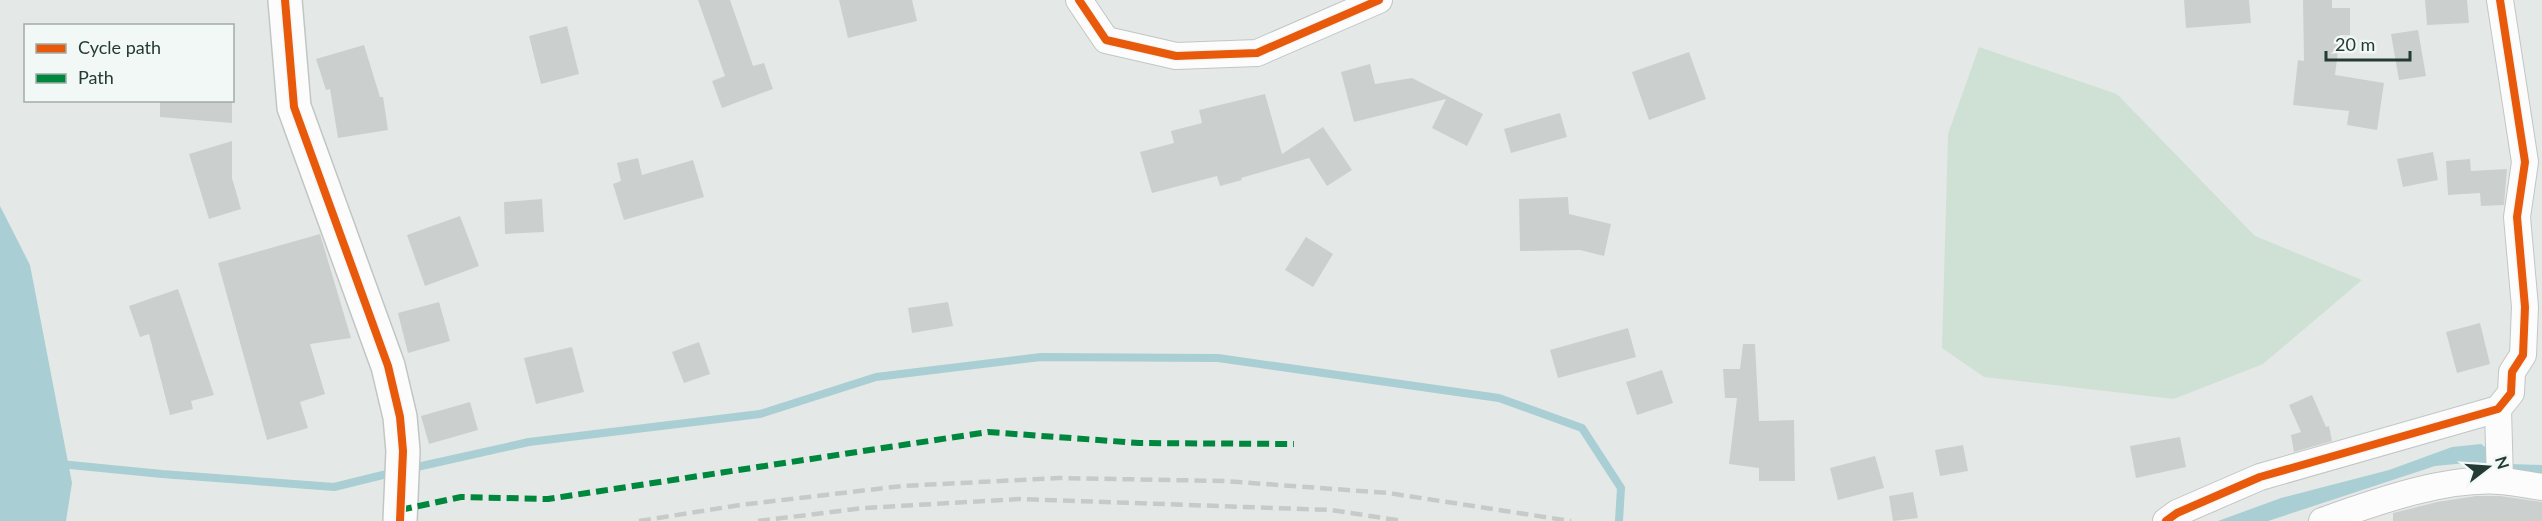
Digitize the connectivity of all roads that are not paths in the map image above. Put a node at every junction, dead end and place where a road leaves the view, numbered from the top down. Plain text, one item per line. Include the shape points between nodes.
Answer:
1 (285, 0) edge
2 (1079, 0) edge
3 (1379, 0) edge
4 (2500, 0) edge
5 (2498, 409) junction
6 (2500, 481) junction
7 (2542, 487) edge
8 (400, 521) edge
9 (2166, 521) edge
10 (2322, 521) edge

1 - 8 street via 294,107 387,366 400,417
2 - 3 street via 1106,40 1176,57 1257,53
4 - 5 street via 2525,162 2517,218 2525,307 2523,355 2512,372 2511,393
5 - 6 street
5 - 9 street via 2260,477
6 - 7 street
6 - 10 street via 2397,495

